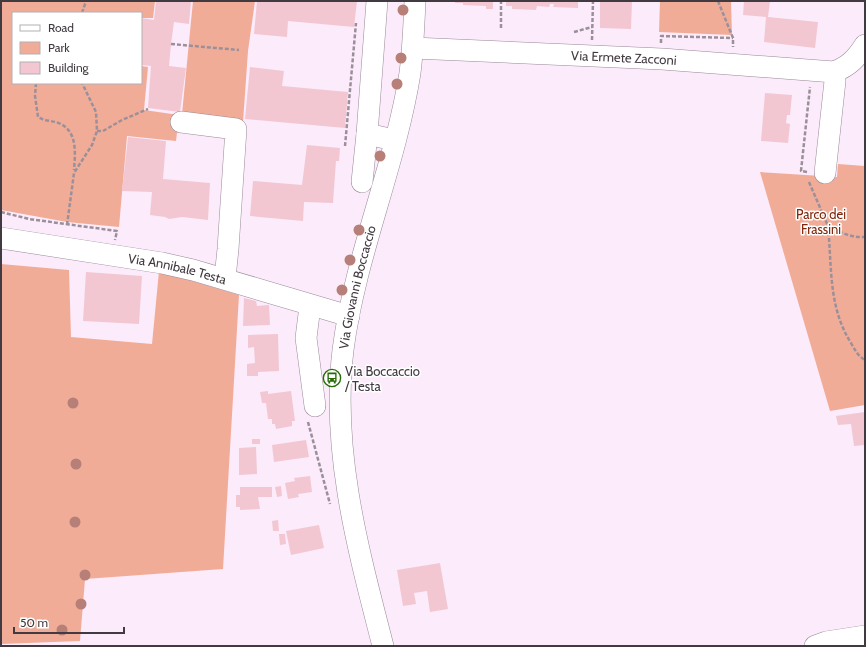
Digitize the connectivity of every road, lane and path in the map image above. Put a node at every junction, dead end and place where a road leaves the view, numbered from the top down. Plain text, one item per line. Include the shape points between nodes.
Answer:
1 (86, 1) edge
2 (377, 1) edge
3 (415, 1) edge
4 (501, 1) edge
5 (593, 1) edge
6 (718, 1) edge
7 (82, 12) edge
8 (356, 20) dead end
9 (592, 27) junction
10 (501, 28) dead end
11 (574, 32) dead end
12 (592, 36) dead end
13 (171, 44) dead end
14 (865, 45) edge
15 (413, 48) junction
16 (239, 50) dead end
17 (660, 59) junction
18 (811, 70) junction
19 (834, 72) junction
20 (36, 84) edge
21 (82, 84) edge
22 (148, 110) dead end
23 (181, 122) dead end
24 (97, 131) junction
25 (367, 134) junction
26 (394, 140) junction
27 (345, 146) dead end
28 (816, 172) junction
29 (74, 173) junction
30 (362, 182) dead end
31 (1, 212) edge
32 (67, 225) junction
33 (828, 226) junction
34 (117, 231) dead end
35 (865, 237) edge
36 (1, 238) edge
37 (225, 278) junction
38 (310, 306) junction
39 (349, 316) junction
40 (865, 360) edge
41 (315, 406) dead end
42 (310, 426) dead end
43 (333, 511) dead end
44 (865, 636) edge
45 (383, 646) edge
46 (815, 646) edge

1 - 7 path
2 - 25 street
3 - 15 street, Via Giovanni Boccaccio
4 - 10 path
5 - 9 path
6 - 17 path via 733,38 661,36
8 - 27 path
9 - 11 path
9 - 12 path
13 - 16 path
14 - 19 street via 851,63
15 - 17 street, Via Ermete Zacconi
15 - 26 street, Via Giovanni Boccaccio
17 - 18 street, Via Ermete Zacconi
18 - 19 street, Via Ermete Zacconi
18 - 28 path via 801,171
19 - 28 street via 835,81
20 - 29 path via 38,117 62,124 73,137 76,151
21 - 24 path via 96,112
22 - 24 path via 103,131
23 - 37 street via 236,129 228,174 228,249
24 - 29 path via 92,145
25 - 26 street
25 - 30 street
26 - 39 street, Via Giovanni Boccaccio
28 - 33 path via 811,189
29 - 32 path
31 - 32 path
32 - 34 path
33 - 35 path via 856,238
33 - 40 path via 835,308 846,336 860,357
36 - 37 street, Via Annibale Testa via 162,263
37 - 38 street, Via Annibale Testa
38 - 39 street, Via Annibale Testa
38 - 41 street via 306,338
39 - 45 street, Via Giovanni Boccaccio via 342,364 340,409 345,470 357,542
42 - 43 path
44 - 46 street

